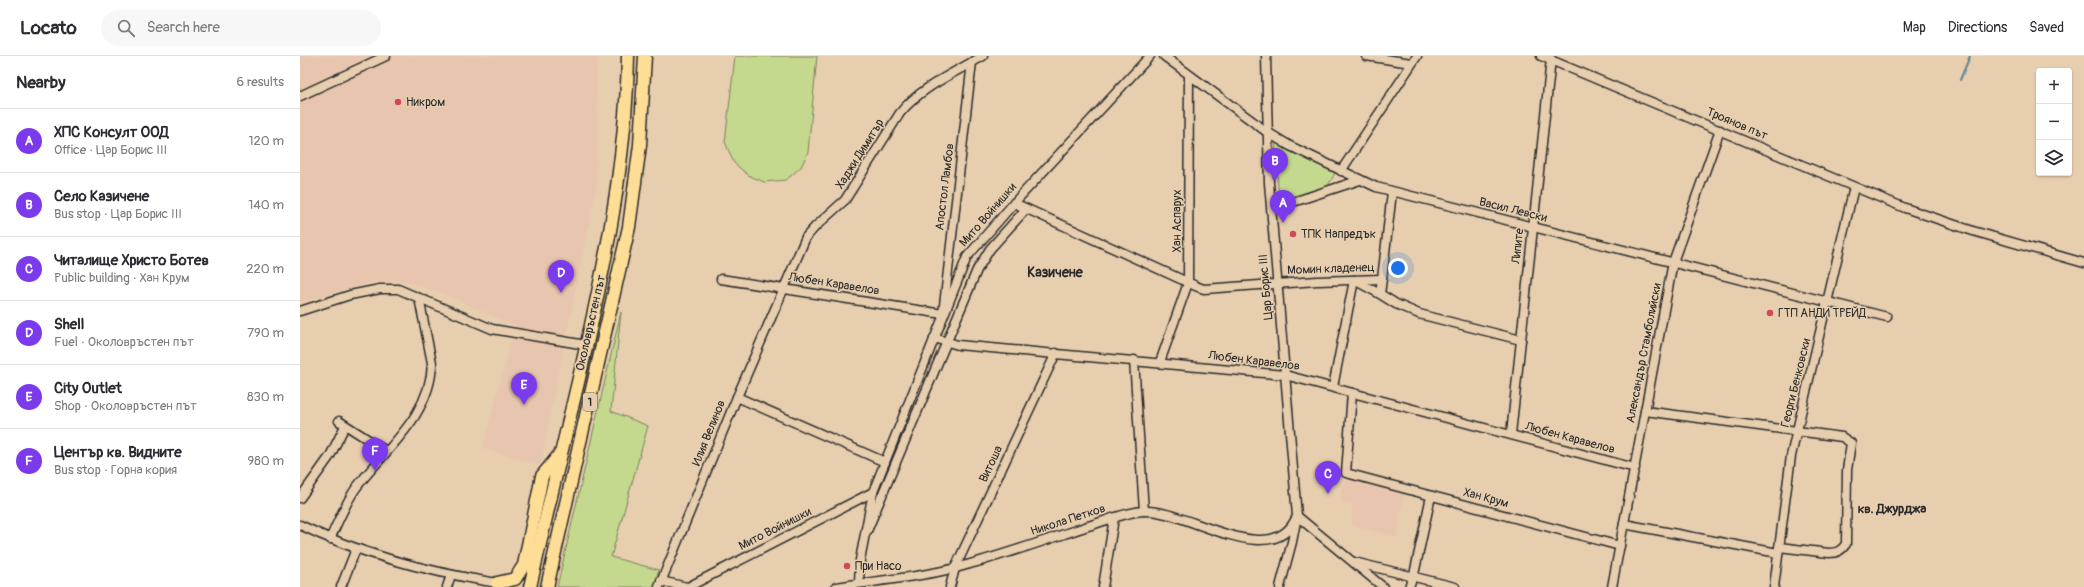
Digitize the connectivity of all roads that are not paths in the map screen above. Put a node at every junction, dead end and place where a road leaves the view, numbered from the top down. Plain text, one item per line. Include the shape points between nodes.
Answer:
1 (386, 56) edge
2 (628, 56) edge
3 (645, 56) edge
4 (983, 56) edge
5 (1150, 56) edge
6 (1164, 56) edge
7 (1266, 56) edge
8 (1366, 56) edge
9 (1417, 56) edge
10 (1541, 56) edge
11 (1551, 59) junction
12 (972, 62) junction
13 (1411, 63) junction
14 (1189, 75) junction
15 (300, 96) edge
16 (1720, 130) junction
17 (1267, 132) junction
18 (1341, 171) junction
19 (1360, 180) junction
20 (1854, 187) junction
21 (1392, 192) junction
22 (1014, 203) junction
23 (1026, 209) junction
24 (1272, 210) junction
25 (1532, 227) junction
26 (1674, 262) junction
27 (2084, 263) edge
28 (721, 279) dead end
29 (1382, 279) junction
30 (1354, 280) junction
31 (1188, 283) junction
32 (1278, 283) junction
33 (783, 288) junction
34 (1380, 294) junction
35 (419, 298) junction
36 (1828, 302) junction
37 (300, 311) edge
38 (943, 314) junction
39 (1887, 317) dead end
40 (934, 338) junction
41 (1521, 340) junction
42 (947, 342) junction
43 (586, 345) junction
44 (1056, 353) junction
45 (1134, 360) junction
46 (1160, 362) junction
47 (1285, 375) junction
48 (1333, 388) junction
49 (1352, 393) junction
50 (736, 397) junction
51 (1645, 411) junction
52 (1796, 431) junction
53 (1511, 434) junction
54 (386, 451) junction
55 (561, 453) junction
56 (885, 462) junction
57 (1635, 468) junction
58 (873, 492) junction
59 (1431, 496) junction
60 (300, 498) edge
61 (1144, 511) junction
62 (1297, 516) junction
63 (1114, 518) junction
64 (1624, 524) junction
65 (300, 525) edge
66 (330, 539) junction
67 (863, 541) junction
68 (1620, 546) junction
69 (356, 549) junction
70 (1778, 550) junction
71 (1351, 562) junction
72 (955, 568) junction
73 (451, 575) junction
74 (1413, 576) junction
75 (859, 583) junction
76 (660, 584) edge
77 (499, 585) edge
78 (341, 587) edge
79 (447, 587) edge
80 (530, 587) edge
81 (547, 587) edge
82 (688, 587) edge
83 (836, 587) edge
84 (950, 587) edge
85 (1103, 587) edge
86 (1280, 587) edge
87 (1383, 587) edge
88 (1409, 587) edge
89 (1455, 587) edge
90 (1612, 587) edge
91 (1774, 587) edge

1 - 15 street
2 - 43 highway, Околовръстен път / 1 via 623,143 617,192 607,253
3 - 81 highway, Околовръстен път / 1 via 640,144 629,227
4 - 12 street, Хаджи Димитър
5 - 22 street, Мито Войнишки
6 - 14 street, Васил Левски
7 - 17 street, Цар Борис III
8 - 13 street
9 - 13 street
10 - 11 street, Троянов път
11 - 16 street, Троянов път
11 - 25 street, Липите
12 - 33 street, Хаджи Димитър via 919,93 909,102 845,200 806,237
12 - 38 street, Апостол Ламбов
13 - 18 street
14 - 17 street, Васил Левски
14 - 31 street, Хан Аспарух
16 - 20 street, Троянов път
16 - 26 street, Александър Стамболийски
17 - 18 street, Васил Левски
17 - 24 street, Цар Борис III
18 - 19 street, Васил Левски
19 - 21 street, Васил Левски
19 - 24 street
20 - 27 street, Троянов път via 1923,215
20 - 36 street, Георги Бенковски
21 - 25 street, Васил Левски
21 - 29 street
22 - 23 street, Момин кладенец
22 - 38 street, Мито Войнишки via 967,257
23 - 31 street, Момин кладенец
23 - 42 street, Мито Войнишки via 983,258
24 - 32 street, Цар Борис III
25 - 26 street, Васил Левски
25 - 41 street, Липите
26 - 36 street, Васил Левски
26 - 51 street, Александър Стамболийски
28 - 33 street, Любен Каравелов
29 - 30 street, Момин кладенец
29 - 34 street, Момин кладенец
30 - 32 street, Момин кладенец
30 - 34 street
30 - 48 street
31 - 32 street, Момин кладенец via 1204,289
31 - 46 street, Хан Аспарух
32 - 47 street, Цар Борис III
33 - 38 street, Любен Каравелов
33 - 50 street, Илия Велинов
34 - 41 street via 1419,314
35 - 37 street via 398,289 380,289 324,302
35 - 43 street via 492,329
35 - 54 street via 432,371 417,413
36 - 39 street, Васил Левски
36 - 52 street, Георги Бенковски
38 - 40 street, Мито Войнишки
40 - 42 street, Любен Каравелов
40 - 56 street, Мито Войнишки
41 - 53 street, Липите
42 - 44 street, Любен Каравелов
42 - 67 street, Мито Войнишки
43 - 55 highway, Околовръстен път / 1
44 - 45 street, Любен Каравелов
44 - 72 street, Витоша
45 - 46 street, Любен Каравелов
45 - 61 street
46 - 47 street, Любен Каравелов
47 - 48 street, Любен Каравелов
47 - 62 street, Цар Борис III
48 - 49 street, Любен Каравелов
49 - 53 street, Любен Каравелов
49 - 59 street, Хан Крум via 1346,473
50 - 56 street
50 - 76 street, Илия Велинов
51 - 52 street
51 - 57 street, Александър Стамболийски
52 - 70 street, Георги Бенковски
52 - 70 street via 1842,437 1850,443 1846,544 1836,553
53 - 57 street, Любен Каравелов
54 - 60 street via 342,424 330,456
54 - 66 street via 355,490
55 - 77 highway via 542,476 524,565 515,579
55 - 80 highway, Околовръстен път / 1
56 - 58 street, Мито Войнишки
57 - 64 street, Александър Стамболийски
58 - 67 street, Мито Войнишки
58 - 82 street, Мито Войнишки
59 - 68 street, Хан Крум
59 - 74 street
61 - 62 street, Никола Петков via 1255,540 1271,539 1284,533
61 - 63 street, Никола Петков
62 - 71 street
62 - 86 street, Цар Борис III
63 - 72 street, Никола Петков
63 - 85 street
64 - 68 street, Александър Стамболийски
64 - 70 street
65 - 66 street
66 - 69 street
67 - 75 street, Мито Войнишки
68 - 90 street, Александър Стамболийски
69 - 73 street
69 - 78 street
70 - 91 street, Георги Бенковски
71 - 74 street
71 - 87 street
72 - 75 street, Никола Петков
72 - 84 street, Витоша
73 - 77 street
73 - 79 street
74 - 88 street
74 - 89 street
75 - 83 street, Никола Петков
76 - 82 street

